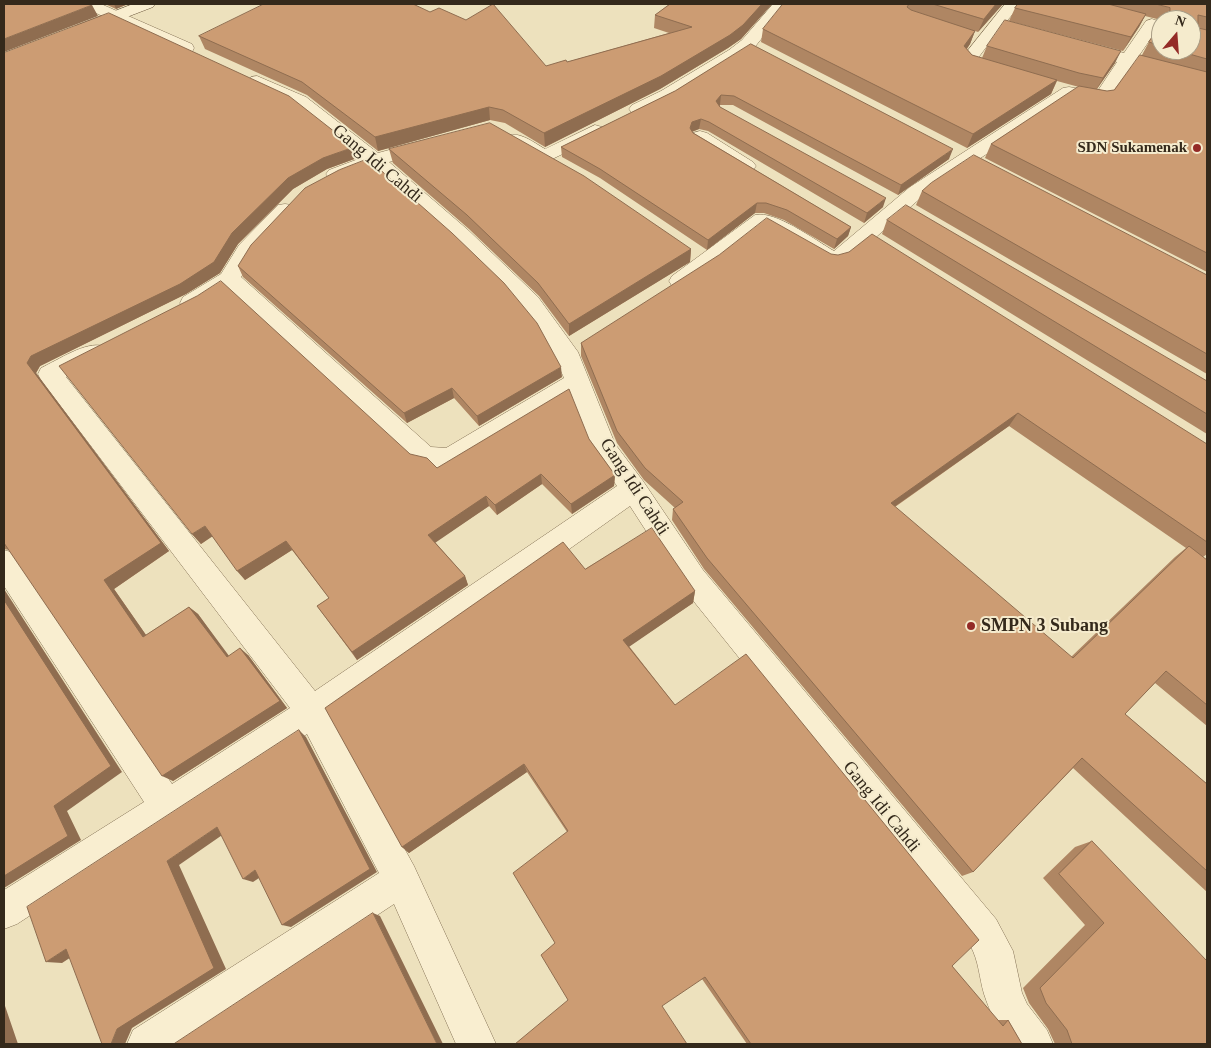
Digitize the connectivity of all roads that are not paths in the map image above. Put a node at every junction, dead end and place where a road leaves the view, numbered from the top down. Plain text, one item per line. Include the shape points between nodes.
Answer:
1 (89, 4) edge
2 (147, 4) edge
3 (781, 4) edge
4 (1013, 4) edge
5 (117, 16) junction
6 (1133, 19) edge
7 (995, 24) junction
8 (1151, 24) edge
9 (1151, 32) edge
10 (964, 35) edge
11 (64, 36) edge
12 (1052, 39) edge
13 (981, 40) junction
14 (1070, 44) edge
15 (204, 57) edge
16 (1127, 58) junction
17 (239, 73) edge
18 (1017, 76) edge
19 (1207, 82) edge
20 (497, 129) edge
21 (700, 136) edge
22 (446, 140) edge
23 (374, 160) junction
24 (761, 174) edge
25 (229, 279) junction
26 (667, 289) edge
27 (178, 309) edge
28 (110, 344) edge
29 (578, 381) junction
30 (634, 489) junction
31 (4, 562) edge
32 (312, 712) junction
33 (167, 808) junction
34 (401, 879) junction
35 (4, 911) edge
36 (147, 1044) edge
37 (476, 1044) edge
38 (1033, 1044) edge

1 - 5 street
2 - 5 street
3 - 20 street via 756,48 735,54 552,161
4 - 7 street
5 - 11 street
5 - 15 street
6 - 8 street
7 - 12 street
7 - 13 street
9 - 16 street
10 - 13 street
13 - 18 street via 970,61
14 - 16 street
16 - 19 street
16 - 26 street via 1103,96 1095,98 1061,90 916,191 834,262 762,220 701,257
17 - 23 street, Gang Idi Cahdi via 300,101
21 - 24 street
22 - 23 street
23 - 25 street via 335,174 310,189 247,250
23 - 29 street, Gang Idi Cahdi via 461,235 575,347
25 - 27 street
25 - 29 street via 424,456 451,458
28 - 32 street via 50,374
29 - 30 street, Gang Idi Cahdi via 604,449
30 - 32 street
30 - 38 street, Gang Idi Cahdi via 693,579 983,932 994,951 1003,994 1013,1018
31 - 33 street
32 - 33 street
32 - 34 street
33 - 35 street
34 - 36 street
34 - 37 street

